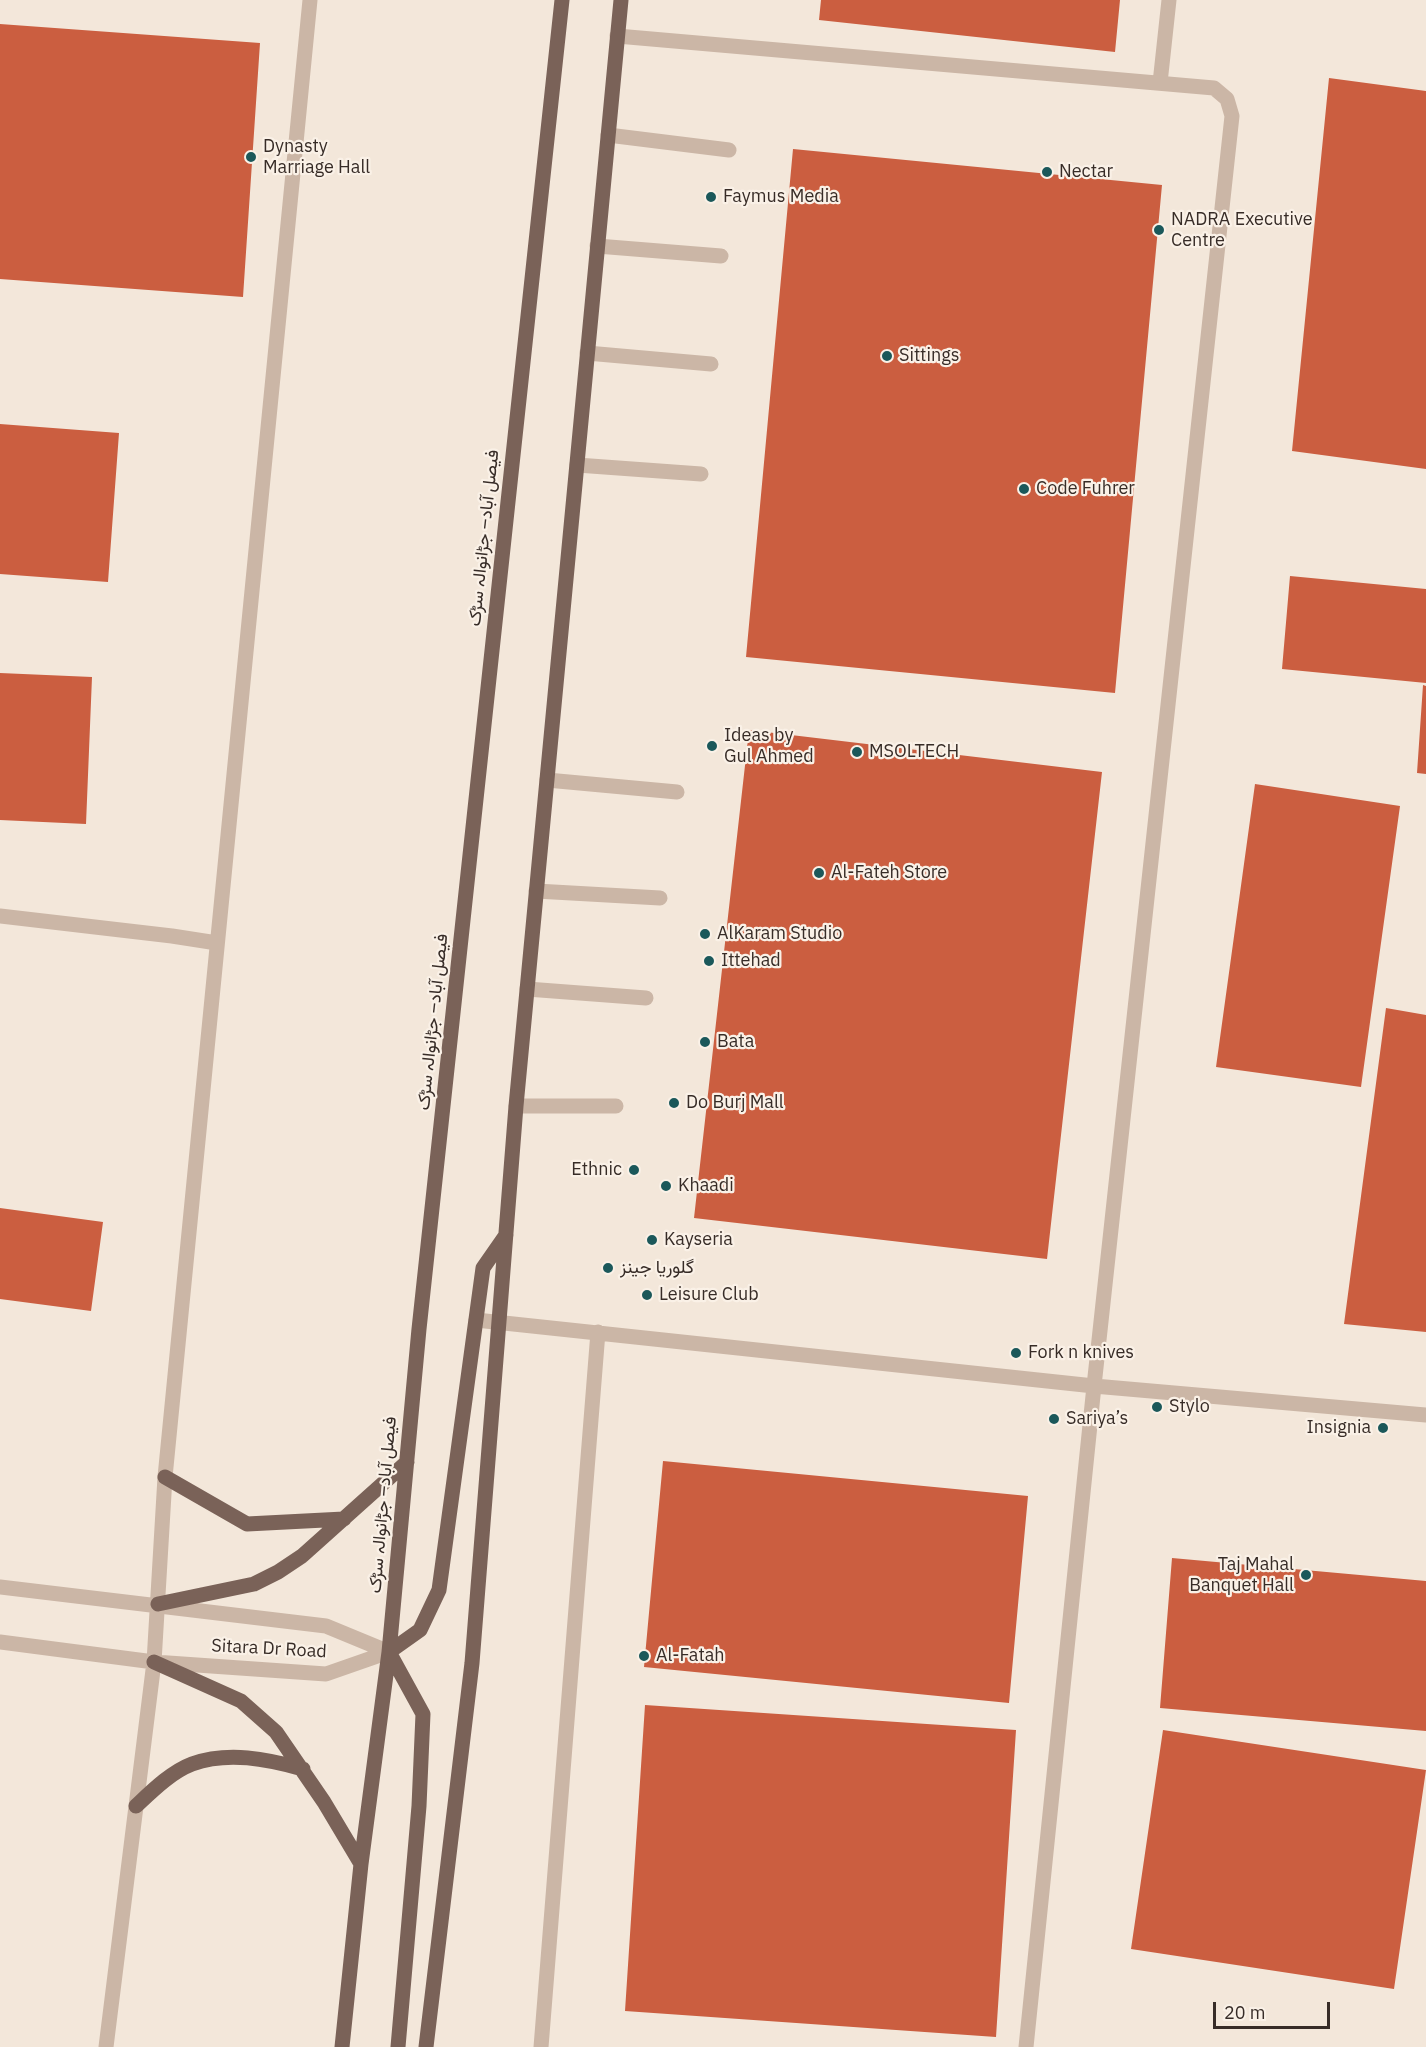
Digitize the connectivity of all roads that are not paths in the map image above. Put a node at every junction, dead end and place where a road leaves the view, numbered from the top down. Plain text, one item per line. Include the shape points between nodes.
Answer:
1 (310, 0) edge
2 (562, 0) edge
3 (621, 0) edge
4 (1169, 0) edge
5 (617, 36) junction
6 (1160, 83) junction
7 (608, 135) junction
8 (729, 150) dead end
9 (597, 246) junction
10 (721, 256) dead end
11 (587, 353) junction
12 (711, 364) dead end
13 (577, 465) junction
14 (701, 474) dead end
15 (547, 780) junction
16 (677, 792) dead end
17 (536, 891) junction
18 (660, 898) dead end
19 (0, 916) edge
20 (217, 943) junction
21 (527, 989) junction
22 (646, 998) dead end
23 (516, 1106) junction
24 (616, 1106) dead end
25 (506, 1235) junction
26 (476, 1320) junction
27 (499, 1321) junction
28 (598, 1332) junction
29 (1094, 1386) junction
30 (1426, 1415) edge
31 (407, 1462) junction
32 (165, 1477) junction
33 (344, 1519) junction
34 (0, 1587) edge
35 (158, 1604) junction
36 (0, 1642) edge
37 (389, 1652) junction
38 (154, 1662) junction
39 (303, 1769) junction
40 (136, 1806) junction
41 (361, 1864) junction
42 (106, 2047) edge
43 (342, 2047) edge
44 (398, 2047) edge
45 (426, 2047) edge
46 (541, 2047) edge
47 (1026, 2047) edge

1 - 20 street
2 - 31 main road, فیصل آباد– جڑانوالہ سڑک
3 - 5 main road
4 - 6 street
5 - 6 street
5 - 7 main road
6 - 29 street via 1214,88 1227,99 1232,116
7 - 8 street
7 - 9 main road
9 - 10 street
9 - 11 main road
11 - 12 street
11 - 13 main road
13 - 14 street
13 - 15 main road
15 - 16 street
15 - 17 main road
17 - 18 street
17 - 21 main road
19 - 20 street
20 - 32 street
21 - 22 street
21 - 23 main road
23 - 24 street
23 - 25 main road
25 - 26 main road via 483,1268
25 - 27 main road
26 - 27 street
26 - 37 main road via 439,1590 420,1630
27 - 28 street
27 - 45 main road via 472,1663
28 - 29 street
28 - 46 street
29 - 30 street
29 - 47 street
31 - 33 main road
31 - 37 main road, فیصل آباد– جڑانوالہ سڑک
32 - 33 main road via 247,1524
32 - 35 street
33 - 35 main road via 302,1556 254,1584
34 - 35 street, Sitara Dr Road
35 - 37 street, Sitara Dr Road via 326,1626
35 - 38 street
36 - 38 street, Sitara Dr Road
37 - 38 street, Sitara Dr Road via 326,1674
37 - 41 main road, فیصل آباد– جڑانوالہ سڑک
37 - 44 main road via 423,1714
38 - 39 main road via 241,1701 276,1732
38 - 40 street
39 - 40 main road via 269,1760 223,1757 191,1764
39 - 41 main road
40 - 42 street
41 - 43 main road, فیصل آباد– جڑانوالہ سڑک

